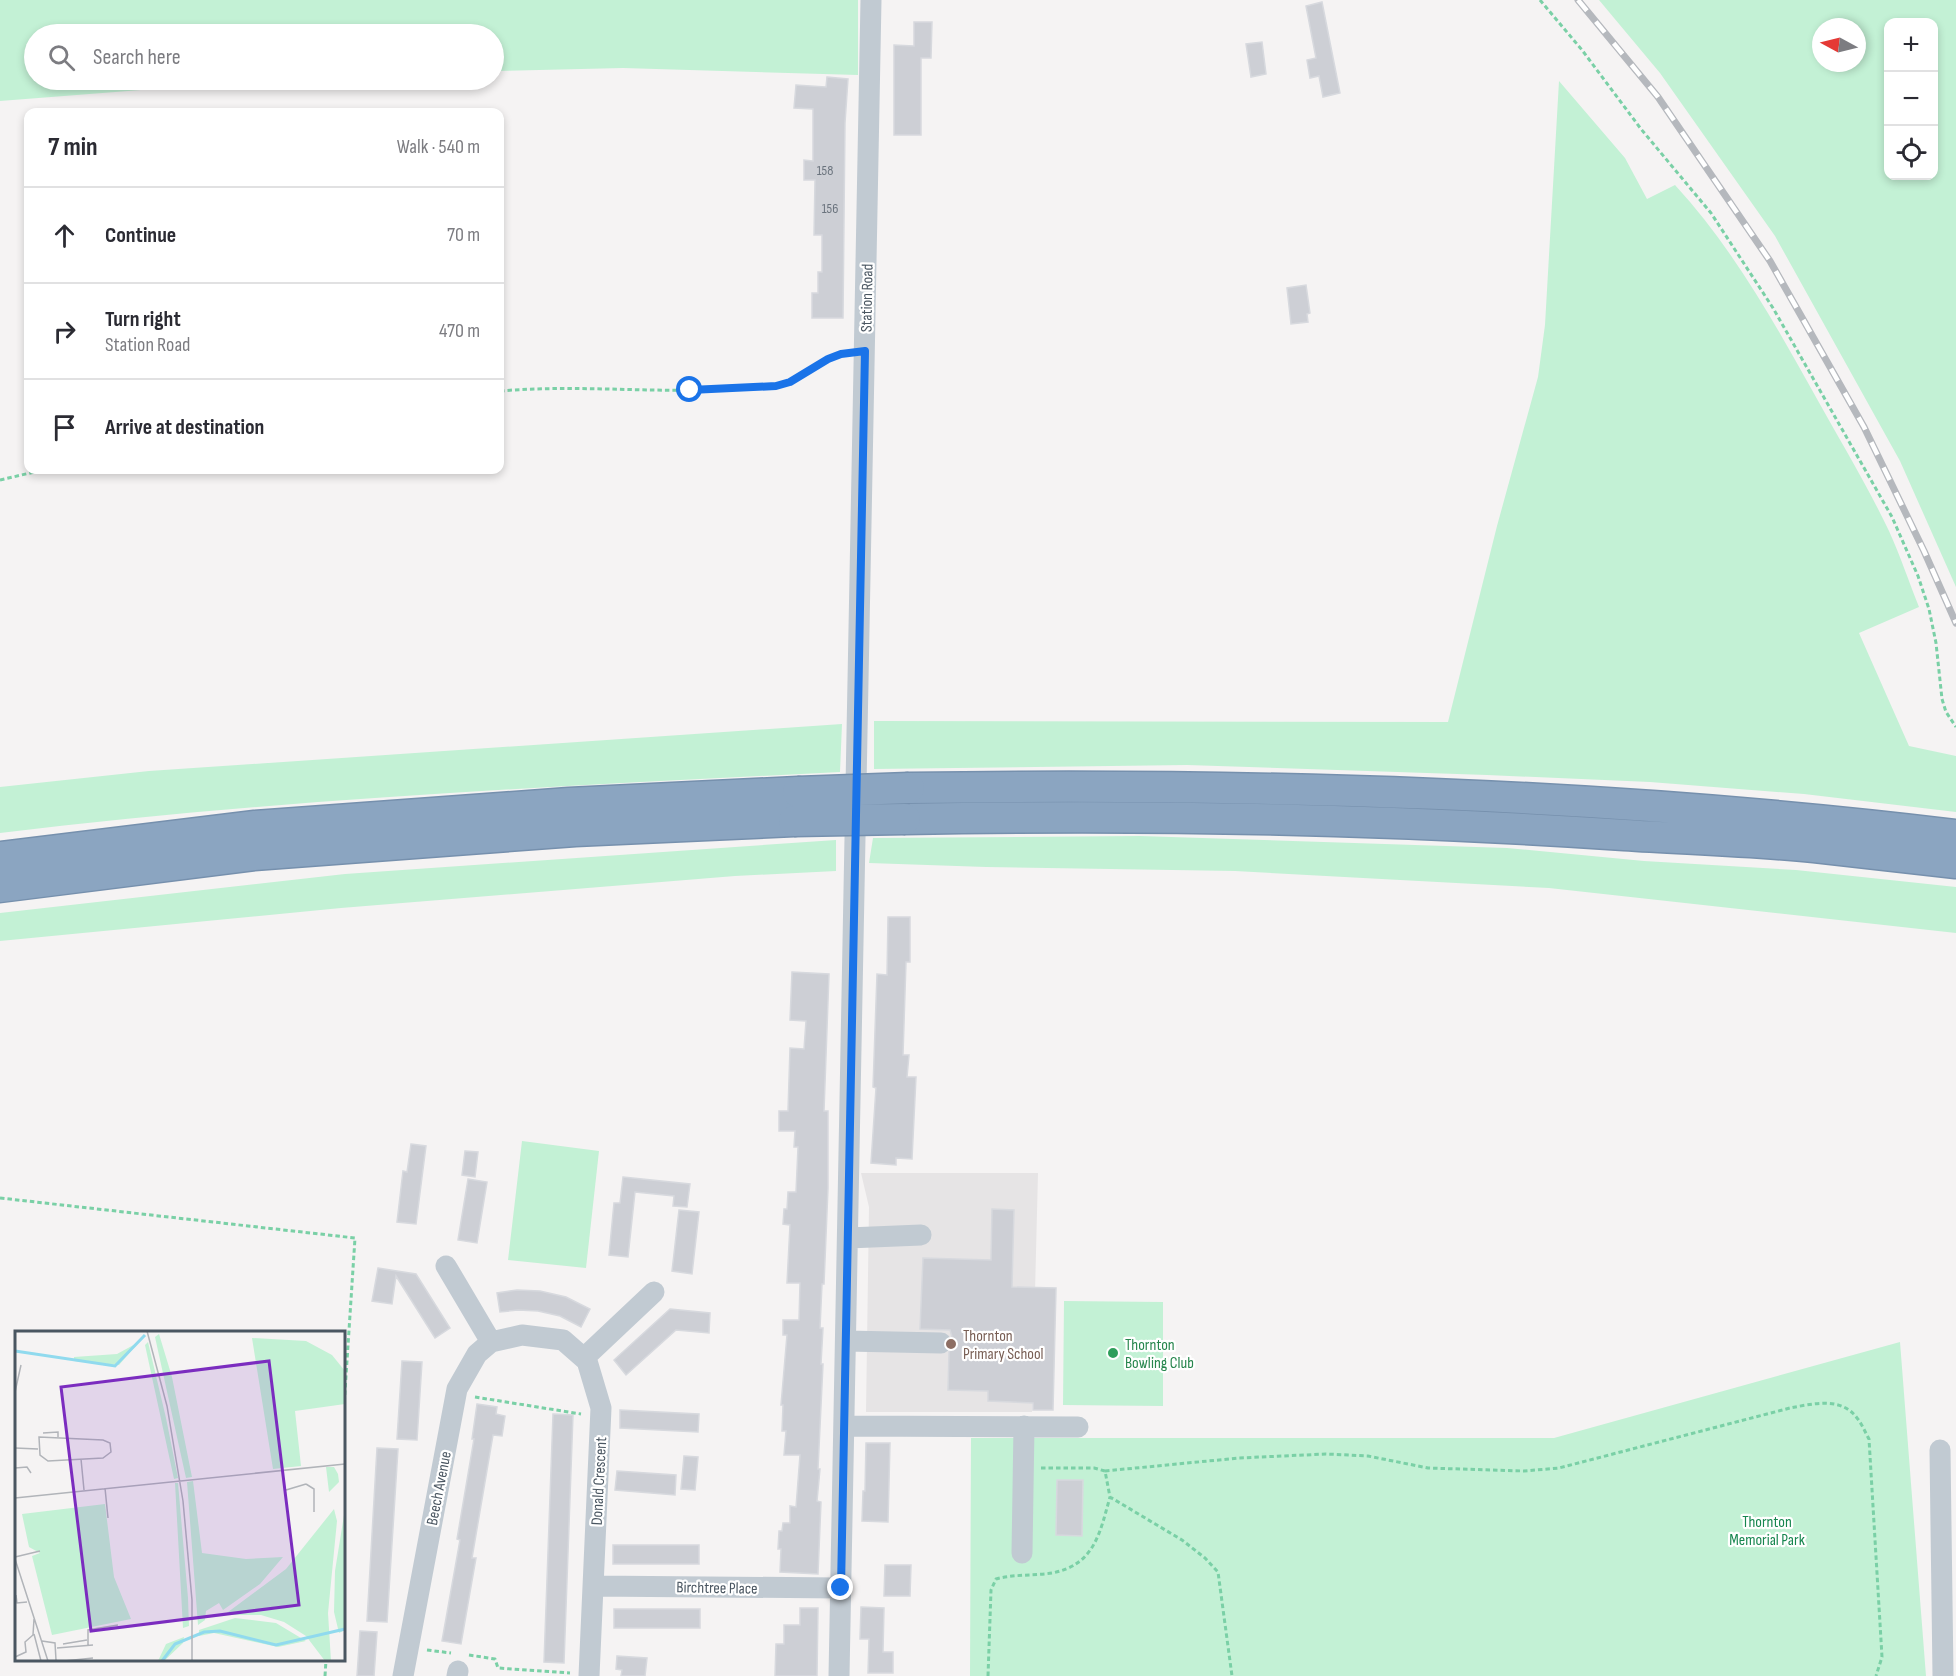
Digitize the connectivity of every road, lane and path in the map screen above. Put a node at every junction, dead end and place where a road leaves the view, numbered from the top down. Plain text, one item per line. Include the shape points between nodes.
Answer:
1 (871, 0) edge
2 (1540, 0) edge
3 (865, 351) junction
4 (504, 391) edge
5 (26, 474) edge
6 (0, 480) edge
7 (1956, 727) edge
8 (1956, 835) edge
9 (0, 857) edge
10 (1956, 863) edge
11 (0, 887) edge
12 (0, 1198) edge
13 (921, 1235) dead end
14 (848, 1238) junction
15 (446, 1266) dead end
16 (654, 1292) dead end
17 (846, 1341) junction
18 (491, 1342) junction
19 (941, 1342) dead end
20 (584, 1358) junction
21 (345, 1392) edge
22 (456, 1394) junction
23 (601, 1417) junction
24 (844, 1426) junction
25 (1024, 1426) junction
26 (1078, 1426) dead end
27 (1941, 1450) dead end
28 (1023, 1468) junction
29 (1105, 1471) junction
30 (1948, 1493) edge
31 (1110, 1497) junction
32 (1022, 1553) dead end
33 (593, 1586) junction
34 (841, 1588) junction
35 (408, 1647) junction
36 (326, 1661) edge
37 (457, 1664) edge
38 (589, 1675) edge
39 (325, 1676) edge
40 (403, 1676) edge
41 (839, 1676) edge
42 (988, 1676) edge
43 (1232, 1676) edge
44 (1876, 1676) edge
45 (1943, 1676) edge

1 - 3 street, Station Road
2 - 7 path via 1711,213 1779,318 1892,517 1918,576 1936,644 1942,699
3 - 4 path via 828,359 776,386
3 - 14 street, Station Road
5 - 6 path
8 - 9 highway, bridge via 1718,810 1448,794 1071,786 909,788 569,803 255,826
10 - 11 highway, bridge via 1812,847 1384,821 1181,816 905,819 575,831 254,855
12 - 21 path via 355,1238
13 - 14 street
14 - 17 street, Station Road
15 - 18 street
16 - 20 street
17 - 19 street
17 - 24 street, Station Road
18 - 20 street via 522,1335 563,1340
18 - 22 street, Beech Avenue via 477,1354
20 - 23 street, Donald Crescent
22 - 23 path
22 - 35 street, Beech Avenue
23 - 33 street, Donald Crescent
24 - 25 street
24 - 34 street, Station Road
25 - 26 street
25 - 28 street
27 - 30 street
28 - 29 path
28 - 32 street
29 - 31 path
29 - 44 path via 1326,1454 1368,1455 1428,1467 1524,1471 1559,1468 1790,1408 1838,1405 1856,1416 1869,1439 1881,1657
30 - 45 street
31 - 42 path via 1091,1552 1060,1571 996,1579 991,1590
31 - 43 path via 1182,1540 1218,1572
33 - 34 street, Birchtree Place
33 - 38 street, Donald Crescent
34 - 41 street, Station Road
35 - 37 path
35 - 40 street, Beech Avenue
36 - 39 path
37 - 38 path via 495,1659 498,1668

